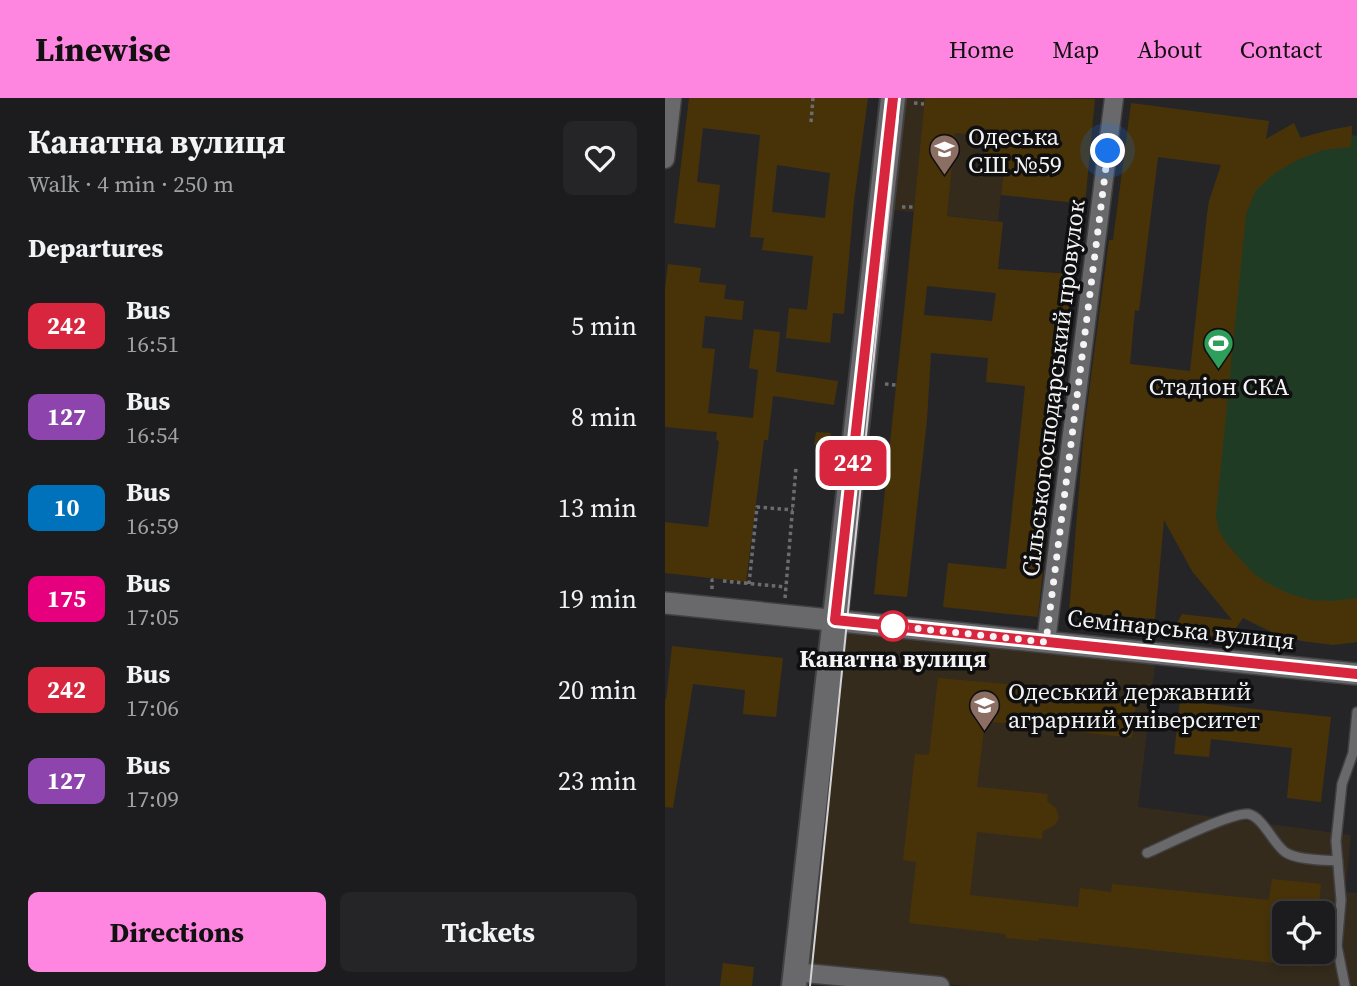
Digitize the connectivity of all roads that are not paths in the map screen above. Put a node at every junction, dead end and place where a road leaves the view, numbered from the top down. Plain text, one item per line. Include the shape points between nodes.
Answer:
1 (672, 98) edge
2 (1114, 98) edge
3 (902, 101) edge
4 (665, 159) edge
5 (665, 603) edge
6 (835, 620) junction
7 (1046, 642) junction
8 (1357, 674) edge
9 (1357, 712) edge
10 (1147, 853) dead end
11 (1338, 861) junction
12 (794, 979) edge
13 (940, 986) edge
14 (1345, 986) edge

1 - 4 street
2 - 7 street, Сільськогосподарський провулок
3 - 6 main road
5 - 6 street, Семінарська вулиця
6 - 7 street, Семінарська вулиця
6 - 12 main road
7 - 8 street, Семінарська вулиця
9 - 11 lane via 1353,753 1342,784
10 - 11 lane via 1232,816 1250,814 1286,852
11 - 14 lane via 1337,946
12 - 13 street

